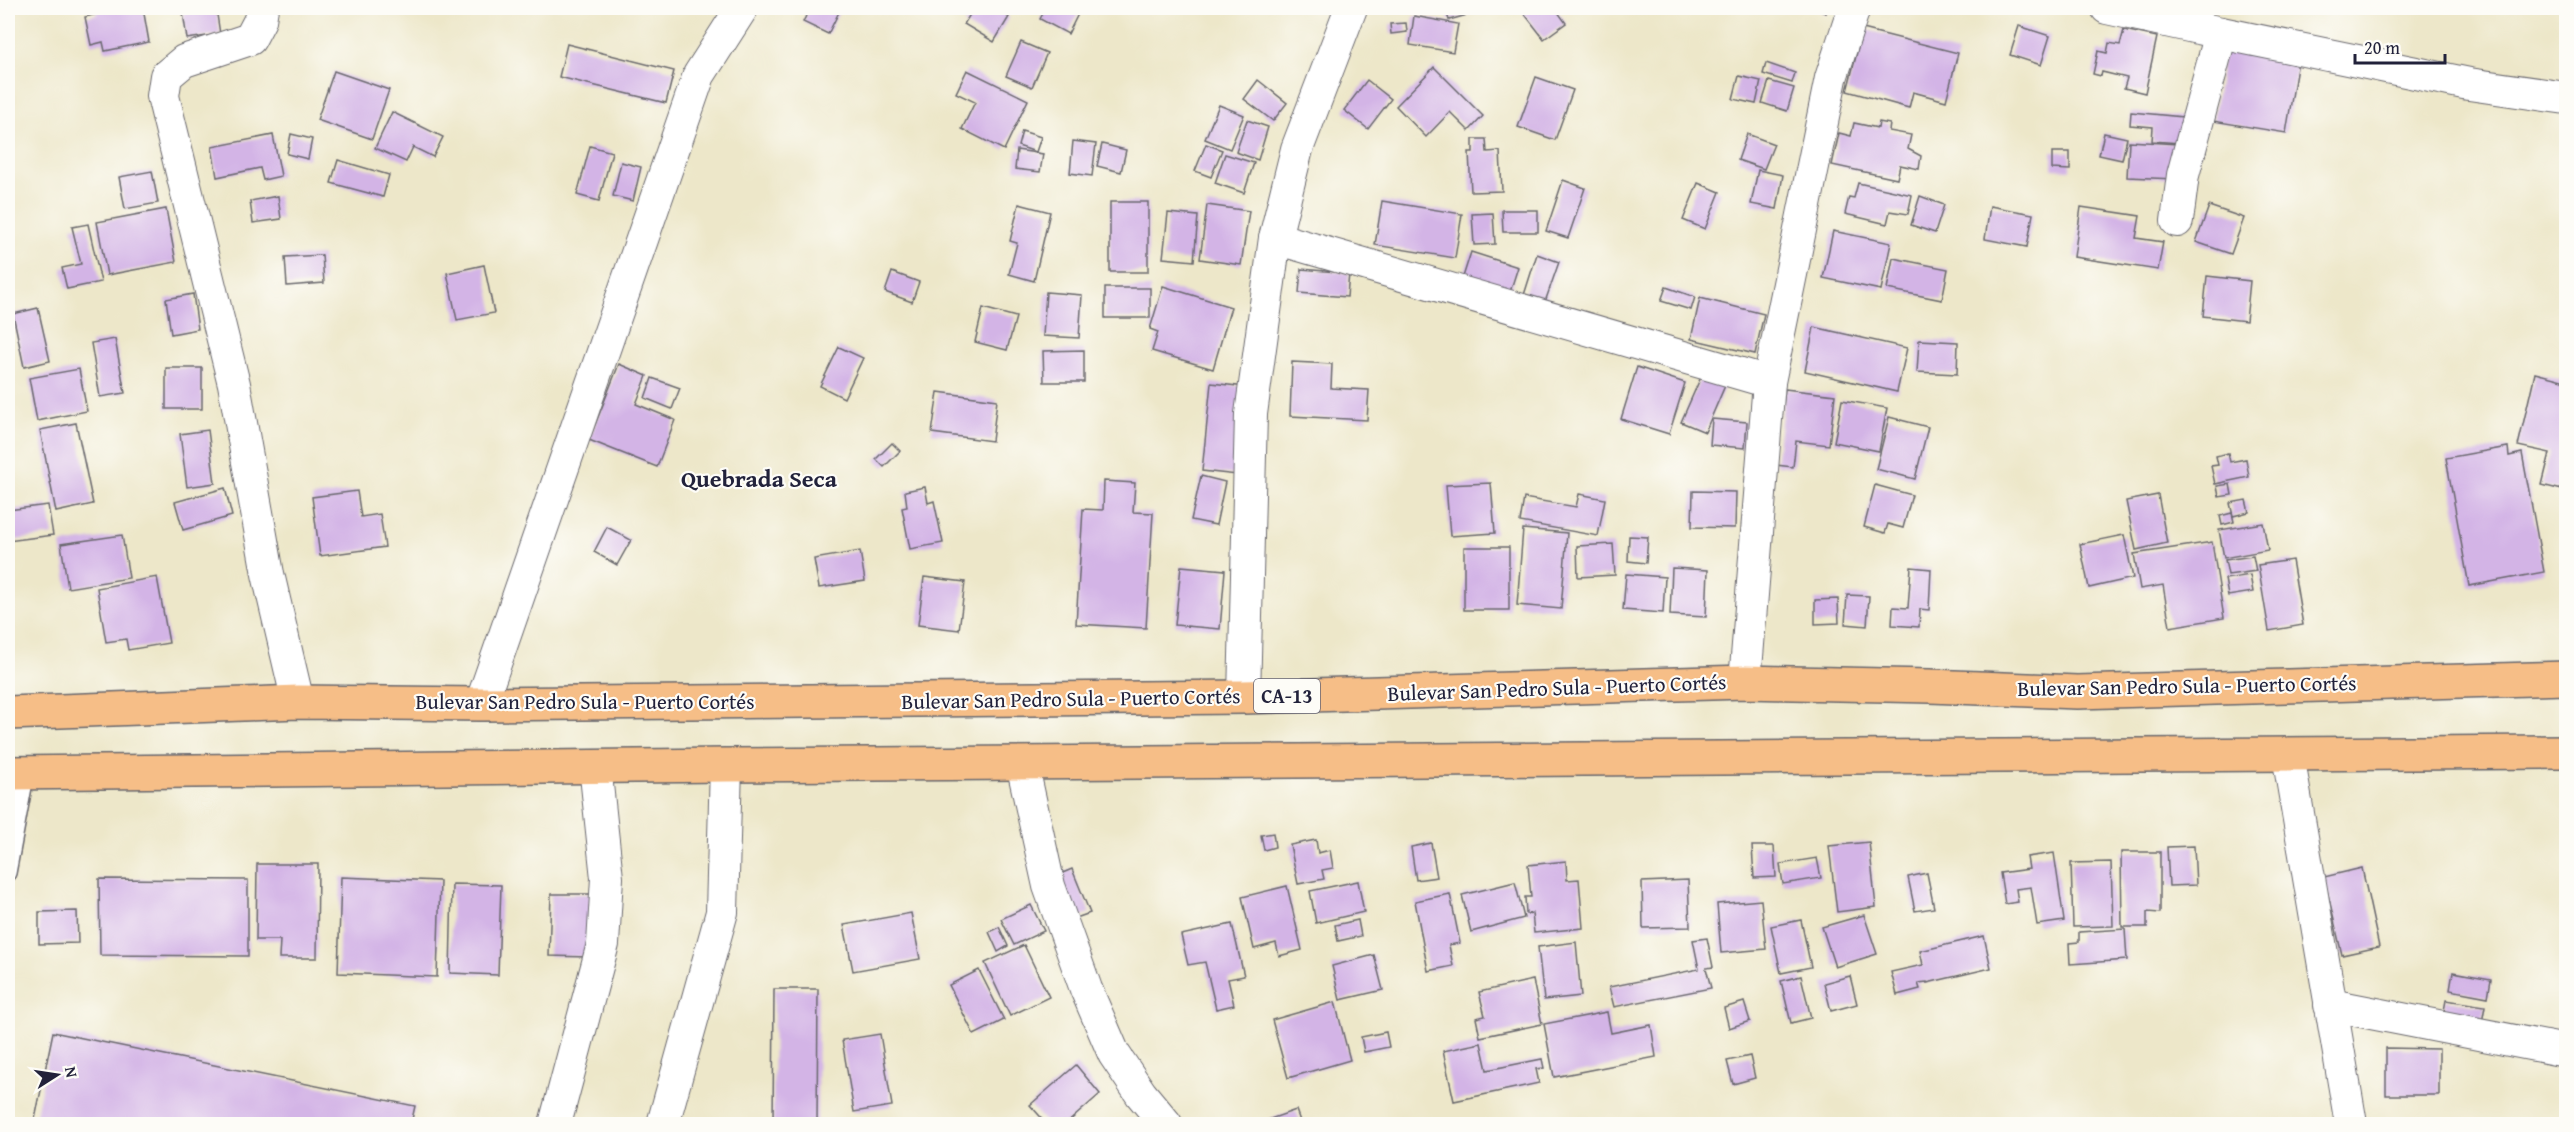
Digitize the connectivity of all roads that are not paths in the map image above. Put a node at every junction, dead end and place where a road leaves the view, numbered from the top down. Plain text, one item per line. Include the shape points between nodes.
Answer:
1 (262, 8) edge
2 (742, 8) edge
3 (1351, 8) edge
4 (1854, 8) edge
5 (2107, 8) edge
6 (2221, 33) junction
7 (2566, 98) edge
8 (2177, 221) dead end
9 (1275, 238) junction
10 (1768, 382) junction
11 (2566, 673) edge
12 (1745, 682) junction
13 (1244, 697) junction
14 (298, 702) junction
15 (481, 704) junction
16 (8, 713) edge
17 (2566, 752) edge
18 (2288, 755) junction
19 (1022, 763) junction
20 (726, 765) junction
21 (595, 766) junction
22 (17, 772) edge
23 (8, 873) edge
24 (2330, 1005) junction
25 (2566, 1052) edge
26 (555, 1125) edge
27 (663, 1125) edge
28 (1166, 1125) edge
29 (2351, 1125) edge

1 - 14 street via 260,21 249,39 184,61 166,76 164,96 234,384 268,574
2 - 15 street via 699,75
3 - 9 street via 1297,149
4 - 10 street via 1831,78
5 - 6 street
6 - 7 street via 2469,84
6 - 8 street via 2183,175
9 - 10 street
9 - 13 street via 1251,414
10 - 12 street
11 - 12 highway, Bulevar San Pedro Sula - Puerto Cortés / CA-13 via 2077,692
12 - 13 highway, Bulevar San Pedro Sula - Puerto Cortés / CA-13
13 - 15 highway, Bulevar San Pedro Sula - Puerto Cortés / CA-13
14 - 15 highway, Bulevar San Pedro Sula - Puerto Cortés / CA-13
14 - 16 highway, Bulevar San Pedro Sula - Puerto Cortés / CA-13
17 - 18 highway
18 - 19 highway
18 - 24 street
19 - 20 highway
19 - 28 street via 1049,886 1086,989 1114,1054
20 - 21 highway
20 - 27 street via 722,912
21 - 22 highway
21 - 26 street via 607,878 603,944
22 - 23 lane
24 - 25 street
24 - 29 street

